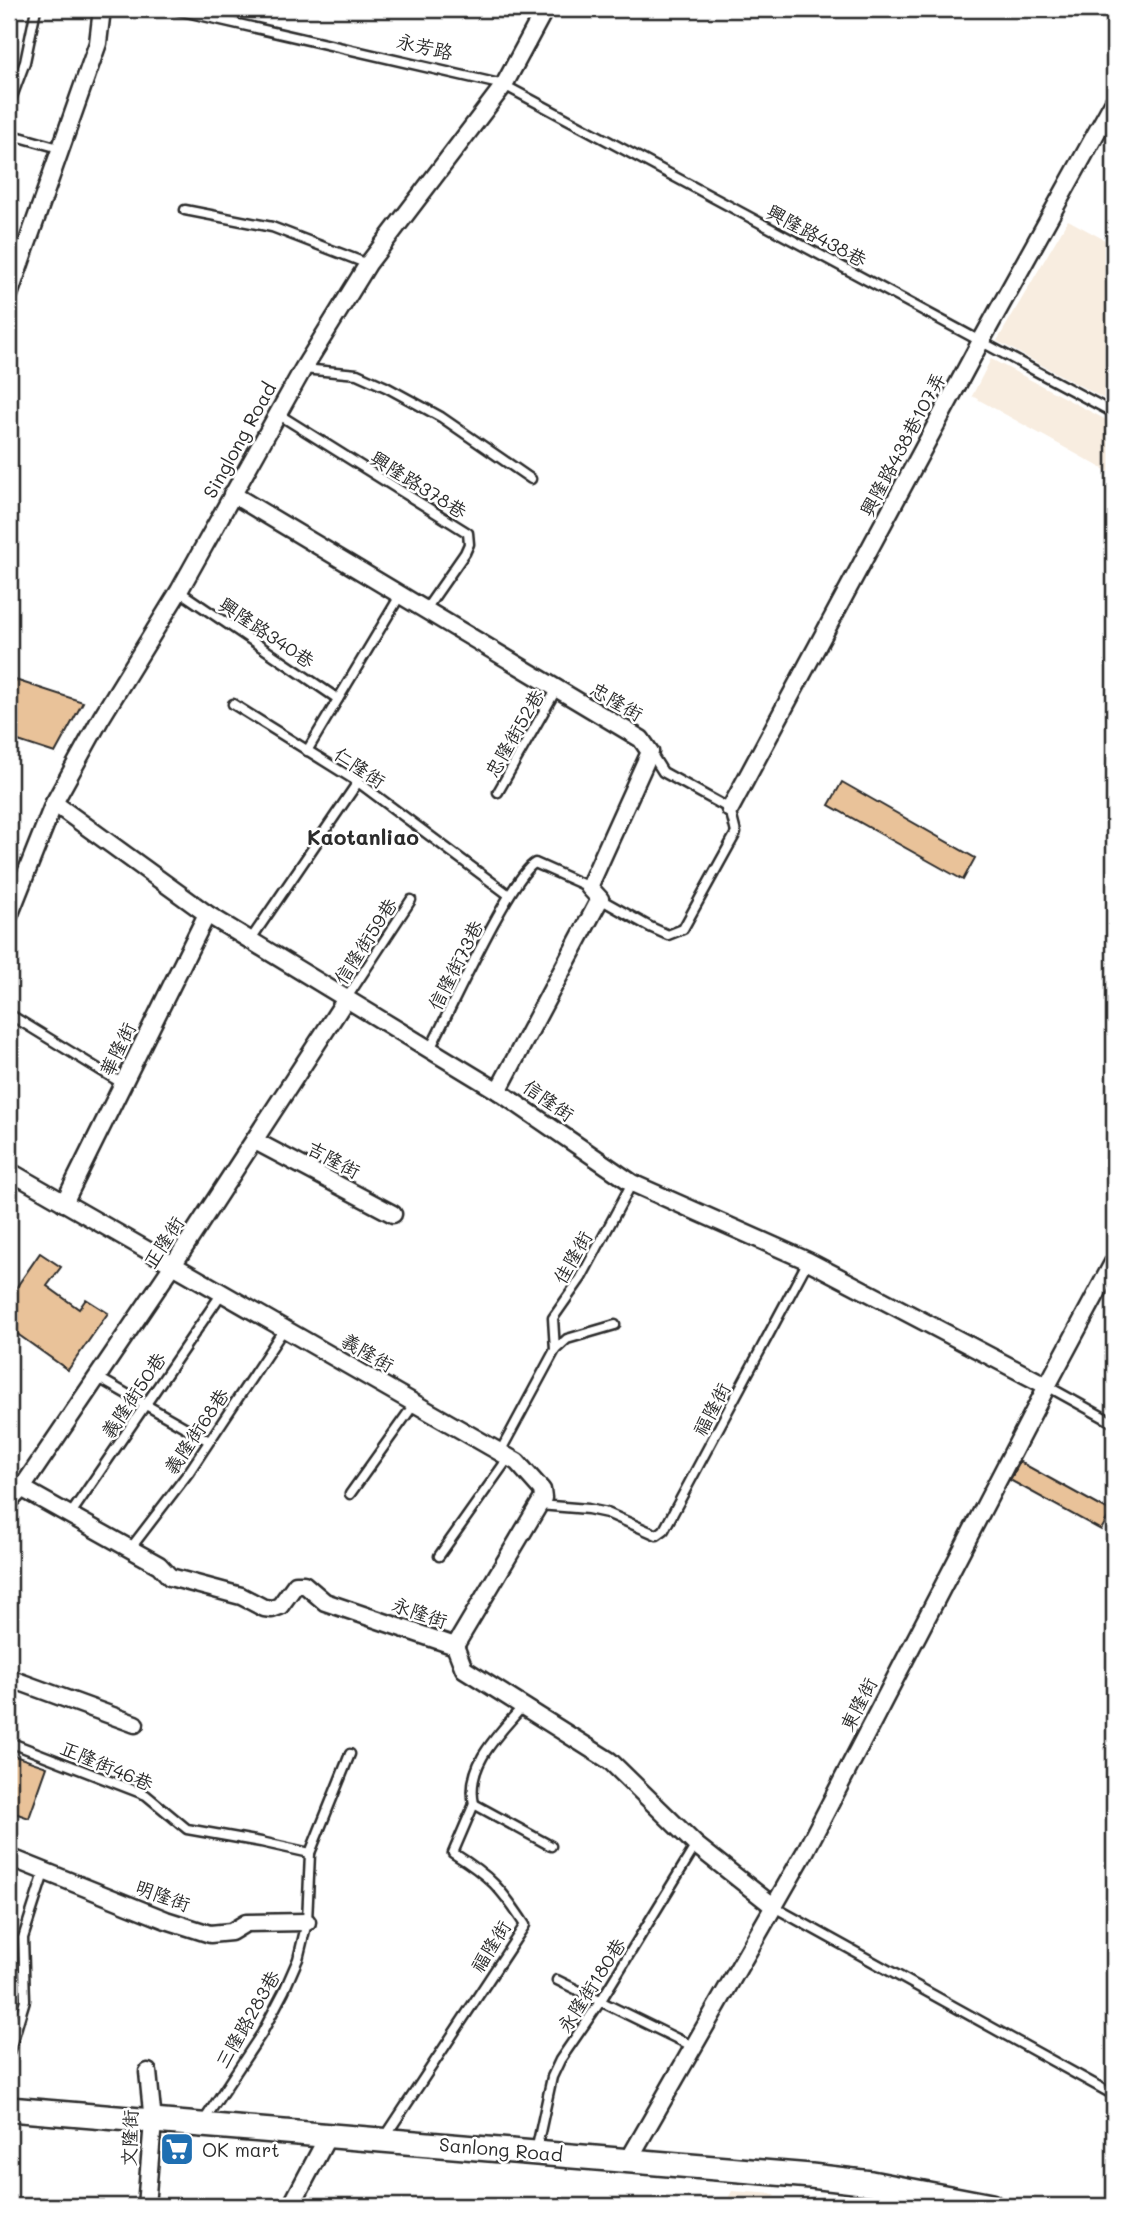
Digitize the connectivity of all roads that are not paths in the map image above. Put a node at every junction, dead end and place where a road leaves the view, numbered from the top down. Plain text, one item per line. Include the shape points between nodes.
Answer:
1 (36, 9) edge
2 (102, 9) edge
3 (173, 9) edge
4 (545, 9) edge
5 (504, 85) junction
6 (1114, 101) edge
7 (9, 105) edge
8 (9, 134) edge
9 (59, 148) junction
10 (185, 210) dead end
11 (368, 264) junction
12 (10, 286) edge
13 (981, 341) junction
14 (303, 369) junction
15 (1114, 412) edge
16 (278, 414) junction
17 (531, 479) dead end
18 (232, 494) junction
19 (179, 591) junction
20 (401, 594) junction
21 (426, 609) junction
22 (556, 690) junction
23 (338, 699) junction
24 (233, 704) dead end
25 (307, 751) junction
26 (650, 752) junction
27 (358, 782) junction
28 (498, 792) dead end
29 (54, 803) junction
30 (730, 808) junction
31 (589, 887) junction
32 (509, 895) junction
33 (411, 900) dead end
34 (600, 900) junction
35 (207, 914) junction
36 (9, 916) edge
37 (251, 939) junction
38 (346, 999) junction
39 (9, 1014) edge
40 (430, 1049) junction
41 (123, 1084) junction
42 (498, 1091) junction
43 (254, 1140) junction
44 (9, 1171) edge
45 (632, 1183) junction
46 (64, 1203) junction
47 (393, 1214) dead end
48 (808, 1261) junction
49 (1114, 1261) edge
50 (173, 1265) junction
51 (222, 1293) junction
52 (615, 1325) dead end
53 (284, 1329) junction
54 (555, 1350) junction
55 (97, 1377) junction
56 (1047, 1386) junction
57 (415, 1404) junction
58 (146, 1405) junction
59 (1114, 1423) edge
60 (209, 1441) junction
61 (504, 1455) junction
62 (15, 1485) edge
63 (350, 1494) dead end
64 (9, 1502) edge
65 (538, 1505) junction
66 (70, 1515) junction
67 (130, 1549) junction
68 (439, 1556) dead end
69 (455, 1646) junction
70 (9, 1678) edge
71 (524, 1705) junction
72 (135, 1724) dead end
73 (9, 1742) edge
74 (350, 1754) dead end
75 (474, 1804) junction
76 (696, 1845) junction
77 (551, 1846) dead end
78 (310, 1853) junction
79 (9, 1857) edge
80 (44, 1870) junction
81 (773, 1906) junction
82 (307, 1922) junction
83 (557, 1980) dead end
84 (600, 2002) junction
85 (694, 2047) junction
86 (9, 2053) edge
87 (148, 2072) dead end
88 (1114, 2095) edge
89 (9, 2109) edge
90 (153, 2122) junction
91 (201, 2124) junction
92 (328, 2136) junction
93 (382, 2140) junction
94 (536, 2151) junction
95 (628, 2161) junction
96 (146, 2206) edge
97 (291, 2206) edge
98 (991, 2206) edge

1 - 7 lane via 25,62
2 - 9 street via 98,43
3 - 5 lane, 永芳路
4 - 5 street, Singlong Road
5 - 11 street, Singlong Road
5 - 13 lane, 興隆路438巷
6 - 13 street, 興隆路438巷107弄
8 - 9 lane
9 - 12 street
10 - 11 lane via 272,227
11 - 14 street, Singlong Road
13 - 15 lane, 興隆路438巷
13 - 30 street, 興隆路438巷107弄
14 - 16 street, Singlong Road
14 - 17 lane via 357,374 386,387 441,417
16 - 18 street, Singlong Road
16 - 21 lane, 興隆路378巷 via 468,533 465,554
18 - 19 street, Singlong Road
18 - 20 street, 忠隆街
19 - 23 lane, 興隆路340巷
19 - 29 street, Singlong Road
20 - 21 street, 忠隆街
20 - 23 lane, 仁隆街
21 - 22 street, 忠隆街
22 - 26 street, 忠隆街 via 641,739
22 - 28 lane, 忠隆街52巷
23 - 25 lane, 仁隆街
24 - 25 lane
25 - 27 lane, 仁隆街
26 - 30 lane via 663,772
26 - 31 street
27 - 32 lane, 仁隆街
27 - 37 lane
29 - 35 street, 信隆街
29 - 36 street, Singlong Road
30 - 34 lane via 736,833 683,929 668,934
31 - 32 lane, 信隆街73巷 via 535,863 528,866
31 - 34 street
32 - 40 lane, 信隆街73巷
33 - 38 lane, 信隆街59巷
34 - 42 street
35 - 37 street, 信隆街
35 - 41 street, 華隆街
37 - 38 street, 信隆街
38 - 40 street, 信隆街
38 - 43 street, 正隆街
39 - 41 lane
40 - 42 street, 信隆街
41 - 46 street, 華隆街
42 - 45 street, 信隆街
43 - 47 street, 吉隆街
43 - 50 street, 正隆街
44 - 46 street, 義隆街
45 - 48 street, 信隆街
45 - 54 lane, 佳隆街 via 581,1278 553,1318
46 - 50 street, 義隆街
48 - 56 street, 信隆街
48 - 65 lane, 福隆街 via 664,1530 657,1535 607,1513
49 - 56 street, 東隆街
50 - 51 street, 義隆街
50 - 55 street, 正隆街
51 - 53 street, 義隆街
51 - 58 lane, 義隆街50巷
52 - 54 lane via 567,1339
53 - 57 street, 義隆街
53 - 60 lane, 義隆街68巷
54 - 61 lane, 佳隆街
55 - 58 lane
55 - 62 street, 正隆街
56 - 59 lane
56 - 81 street, 東隆街
57 - 61 street, 義隆街
57 - 63 lane
58 - 60 lane
58 - 66 lane, 義隆街50巷
60 - 67 lane, 義隆街68巷
61 - 65 street, 義隆街 via 517,1462 542,1490
61 - 68 lane, 佳隆街
62 - 64 street, 正隆街
62 - 66 street, 永隆街
65 - 69 street
66 - 67 street, 永隆街
67 - 69 street, 永隆街 via 159,1565 170,1577 241,1596 264,1608 279,1606 296,1584 304,1584 325,1602
69 - 71 street, 永隆街 via 464,1669
70 - 72 street
71 - 75 lane, 福隆街 via 486,1750 476,1770
71 - 76 street, 永隆街 via 610,1761
73 - 78 lane, 正隆街46巷 via 146,1795 187,1829
74 - 78 lane, 三隆路283巷
75 - 77 lane
75 - 93 lane, 福隆街 via 453,1853 484,1872 525,1925
76 - 81 street, 永隆街
76 - 84 lane, 永隆街180巷
78 - 82 lane, 三隆路283巷
79 - 80 street, 明隆街
80 - 82 street, 明隆街 via 211,1934 230,1932 246,1923
80 - 86 lane via 23,1938 26,2000
81 - 85 street, 東隆街
81 - 88 lane
82 - 91 lane, 三隆路283巷 via 285,1991 262,2034
83 - 84 lane
84 - 85 lane
84 - 94 lane, 永隆街180巷 via 552,2077
85 - 95 street, 東隆街
87 - 90 street, 文隆街
89 - 90 street, Sanlong Road
90 - 91 street, Sanlong Road
90 - 96 street, 文隆街
91 - 92 street, Sanlong Road
92 - 93 street, Sanlong Road
92 - 97 street
93 - 94 street, Sanlong Road
94 - 95 street, Sanlong Road
95 - 98 street, Sanlong Road via 859,2182

